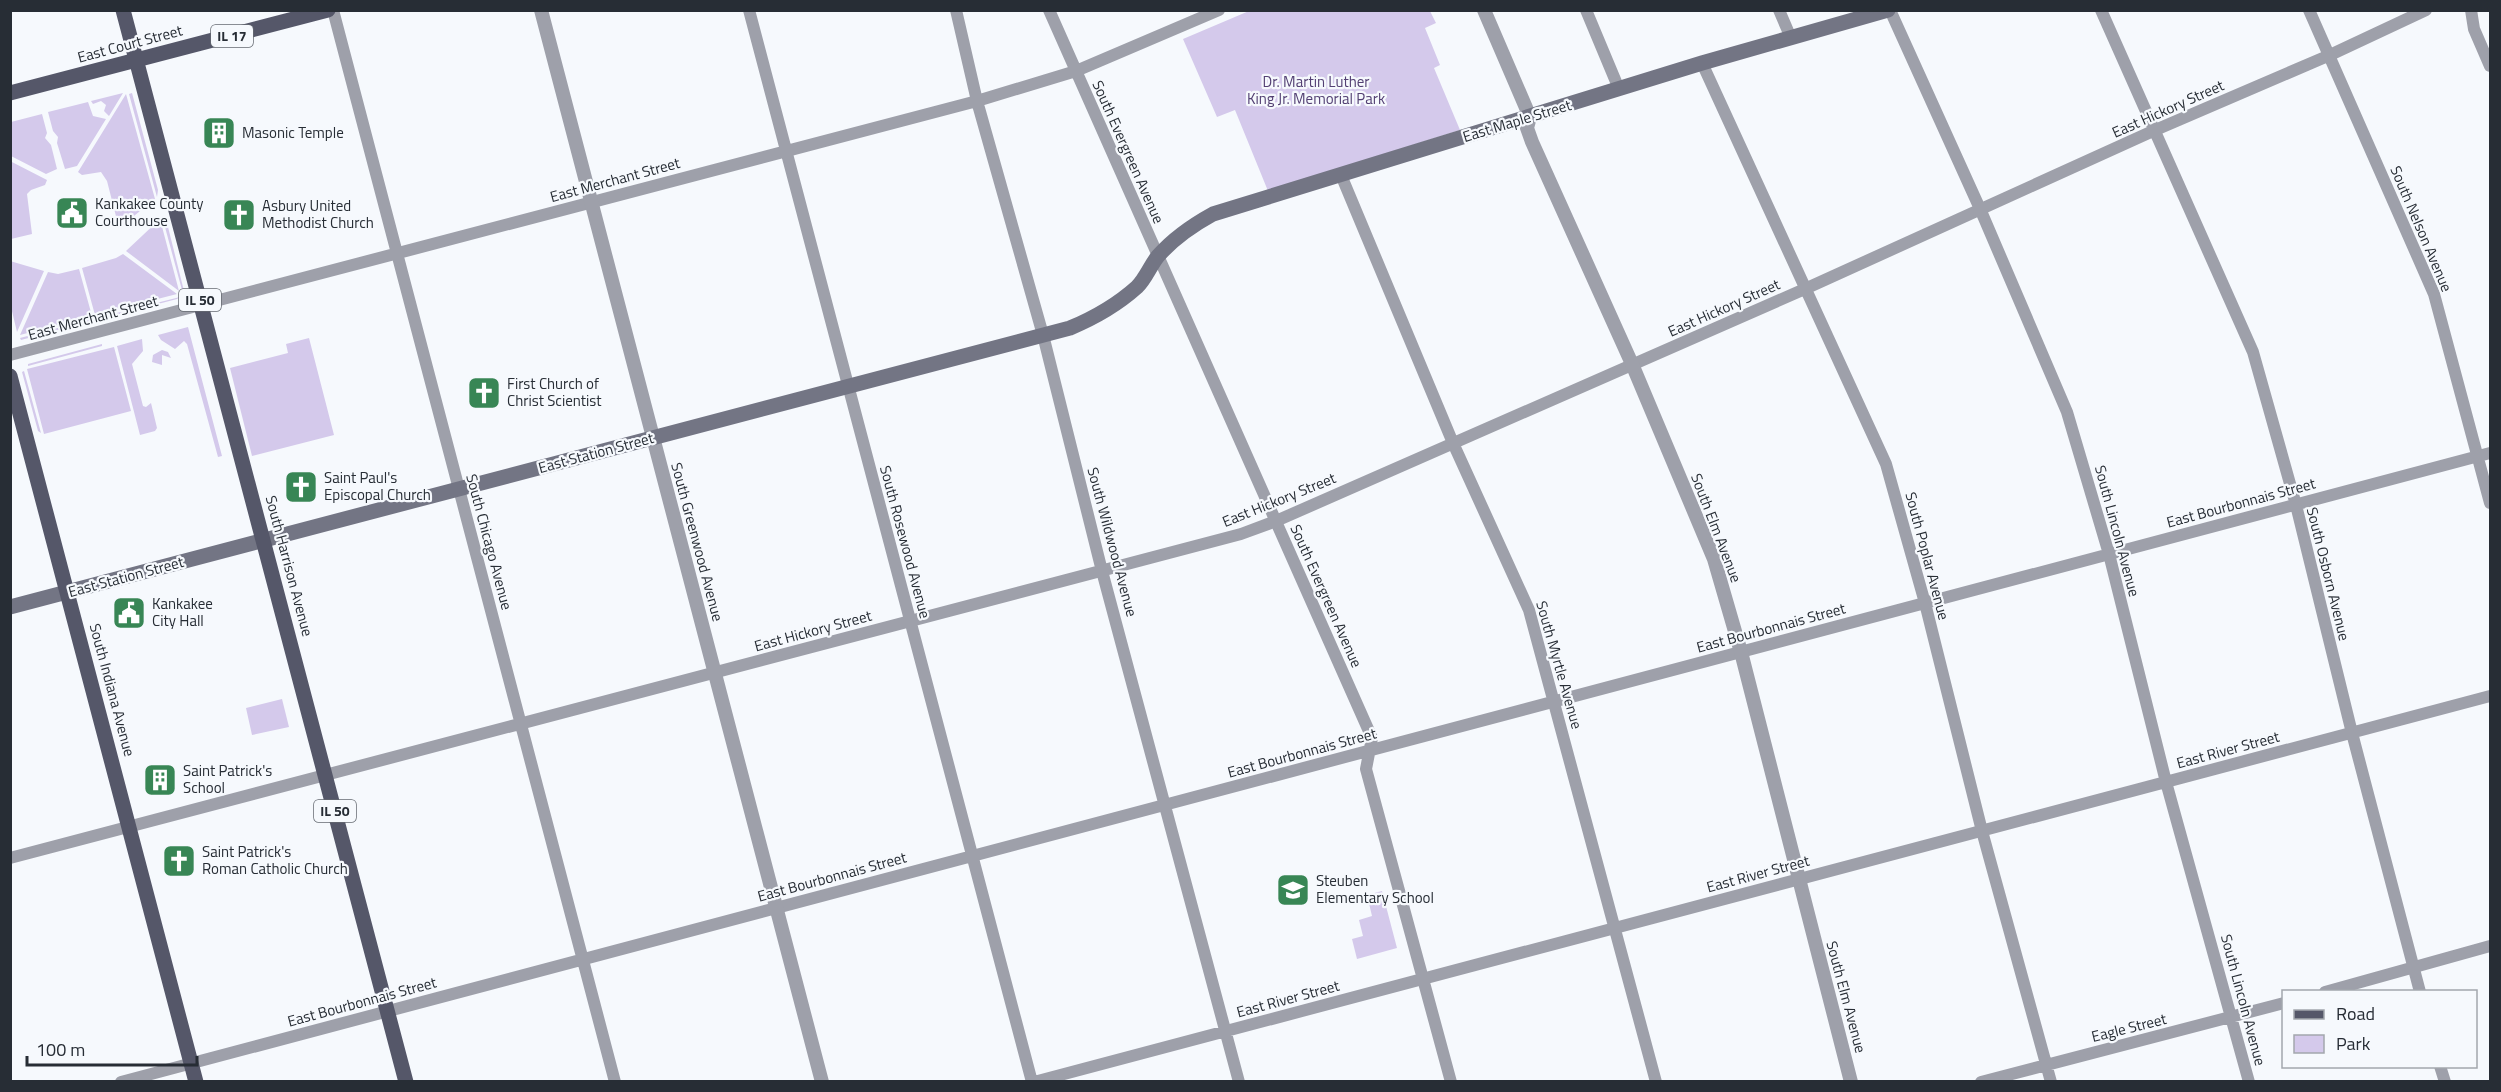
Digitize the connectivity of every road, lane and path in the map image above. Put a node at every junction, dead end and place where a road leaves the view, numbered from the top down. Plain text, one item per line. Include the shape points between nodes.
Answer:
1 (123, 10) edge
2 (328, 10) edge
3 (333, 10) edge
4 (541, 10) edge
5 (748, 10) edge
6 (956, 10) edge
7 (1049, 10) edge
8 (1219, 10) edge
9 (1484, 10) edge
10 (1586, 10) edge
11 (1779, 10) edge
12 (1889, 10) edge
13 (2100, 10) edge
14 (2309, 10) edge
15 (2426, 10) edge
16 (2471, 10) edge
17 (1791, 38) junction
18 (2330, 55) junction
19 (137, 61) junction
20 (1702, 63) junction
21 (2490, 66) edge
22 (1076, 71) junction
23 (1619, 88) junction
24 (10, 93) edge
25 (977, 101) junction
26 (1530, 117) junction
27 (2153, 131) junction
28 (786, 151) junction
29 (1341, 175) junction
30 (590, 202) junction
31 (1981, 211) junction
32 (398, 253) junction
33 (1158, 256) junction
34 (1807, 288) junction
35 (201, 305) junction
36 (1043, 334) junction
37 (10, 355) edge
38 (1632, 364) junction
39 (10, 376) edge
40 (848, 386) junction
41 (653, 438) junction
42 (1453, 443) junction
43 (2490, 453) edge
44 (2478, 456) junction
45 (459, 489) junction
46 (2490, 503) edge
47 (2296, 505) junction
48 (1276, 521) junction
49 (264, 540) junction
50 (2109, 554) junction
51 (1102, 571) junction
52 (67, 592) junction
53 (1925, 603) junction
54 (10, 607) edge
55 (910, 621) junction
56 (1741, 652) junction
57 (715, 672) junction
58 (2490, 696) edge
59 (1554, 701) junction
60 (521, 723) junction
61 (2352, 733) junction
62 (1371, 750) junction
63 (326, 775) junction
64 (2166, 782) junction
65 (1166, 804) junction
66 (129, 826) junction
67 (1982, 831) junction
68 (972, 855) junction
69 (10, 858) edge
70 (1798, 880) junction
71 (777, 907) junction
72 (1615, 928) junction
73 (2490, 946) edge
74 (583, 959) junction
75 (2413, 967) junction
76 (1422, 979) junction
77 (2332, 990) edge
78 (2419, 990) edge
79 (2282, 1003) edge
80 (388, 1011) junction
81 (2233, 1017) junction
82 (1226, 1031) junction
83 (191, 1063) junction
84 (2047, 1064) junction
85 (121, 1082) edge
86 (196, 1082) edge
87 (406, 1082) edge
88 (615, 1082) edge
89 (822, 1082) edge
90 (1033, 1082) edge
91 (1239, 1082) edge
92 (1451, 1082) edge
93 (1656, 1082) edge
94 (1851, 1082) edge
95 (1981, 1082) edge
96 (2051, 1082) edge
97 (2249, 1082) edge

1 - 19 main road, IL 50
2 - 19 main road, East Court Street / IL 17
3 - 32 street, South Chicago Avenue
4 - 30 street, South Greenwood Avenue
5 - 28 street, South Rosewood Avenue
6 - 25 street, South Wildwood Avenue
7 - 22 street, South Evergreen Avenue
8 - 22 street, East Merchant Street
9 - 26 street, South Elm Avenue
10 - 23 street
11 - 17 street
12 - 17 main road, East Maple Street
12 - 31 street, South Lincoln Avenue
13 - 27 street, South Osborn Avenue
14 - 18 street, South Nelson Avenue
15 - 18 street, East Hickory Street
16 - 21 street via 2474,29
17 - 20 main road, East Maple Street
18 - 27 street, East Hickory Street
18 - 44 street, South Nelson Avenue via 2434,294
19 - 24 main road, East Court Street / IL 17
19 - 35 main road, South Harrison Avenue / IL 50
20 - 23 main road, East Maple Street
20 - 34 street, South Poplar Avenue
22 - 25 street, East Merchant Street
22 - 33 street, South Evergreen Avenue
23 - 26 main road, East Maple Street
25 - 28 street, East Merchant Street
25 - 36 street, South Wildwood Avenue
26 - 29 main road, East Maple Street
26 - 38 street, South Elm Avenue via 1527,128 1532,142
27 - 31 street, East Hickory Street
27 - 47 street, South Osborn Avenue via 2253,352
28 - 30 street, East Merchant Street
28 - 40 street, South Rosewood Avenue
29 - 33 main road, East Maple Street via 1213,214 1193,225
29 - 42 street, South Myrtle Avenue
30 - 32 street, East Merchant Street
30 - 41 street, South Greenwood Avenue
31 - 34 street, East Hickory Street
31 - 50 street, South Lincoln Avenue via 2067,412
32 - 35 street, East Merchant Street
32 - 45 street, South Chicago Avenue
33 - 36 main road, East Station Street via 1139,285 1108,309 1089,320
33 - 48 street, South Evergreen Avenue
34 - 38 street, East Hickory Street
34 - 53 street, South Poplar Avenue via 1886,464
35 - 37 street, East Merchant Street
35 - 49 main road, South Harrison Avenue / IL 50
36 - 40 main road, East Station Street
36 - 51 street, South Wildwood Avenue
38 - 42 street, East Hickory Street
38 - 56 street, South Elm Avenue via 1714,559
39 - 52 main road, South Indiana Avenue
40 - 41 main road, East Station Street
40 - 55 street, South Rosewood Avenue
41 - 45 main road, East Station Street
41 - 57 street, South Greenwood Avenue
42 - 48 street, East Hickory Street
42 - 59 street, South Myrtle Avenue via 1529,610
43 - 44 street, East Bourbonnais Street
44 - 46 street, South Nelson Avenue
44 - 47 street, East Bourbonnais Street
45 - 49 main road, East Station Street
45 - 60 street, South Chicago Avenue
47 - 50 street, East Bourbonnais Street
47 - 61 street, South Osborn Avenue
48 - 51 street, East Hickory Street
48 - 62 street, South Evergreen Avenue via 1372,738
49 - 52 main road, East Station Street
49 - 63 main road, South Harrison Avenue / IL 50
50 - 53 street, East Bourbonnais Street
50 - 64 street, South Lincoln Avenue
51 - 55 street, East Hickory Street
51 - 65 street, South Wildwood Avenue
52 - 54 main road, East Station Street
52 - 66 main road, South Indiana Avenue
53 - 56 street, East Bourbonnais Street
53 - 67 street, South Poplar Avenue
55 - 57 street, East Hickory Street
55 - 68 street, South Rosewood Avenue
56 - 59 street, East Bourbonnais Street
56 - 70 street, South Elm Avenue
57 - 60 street, East Hickory Street
57 - 71 street, South Greenwood Avenue
58 - 61 street, East River Street
59 - 62 street, East Bourbonnais Street
59 - 72 street, South Myrtle Avenue
60 - 63 street, East Hickory Street
60 - 74 street, South Chicago Avenue
61 - 64 street, East River Street
61 - 75 street, South Osborn Avenue
62 - 65 street, East Bourbonnais Street
62 - 76 street, South Evergreen Avenue via 1366,769
63 - 66 street, East Hickory Street
63 - 80 main road, South Harrison Avenue / IL 50
64 - 67 street, East River Street
64 - 81 street, South Lincoln Avenue
65 - 68 street, East Bourbonnais Street
65 - 82 street, South Wildwood Avenue
66 - 69 street, East Hickory Street
66 - 83 main road, South Indiana Avenue
67 - 70 street, East River Street
67 - 84 street, South Poplar Avenue
68 - 71 street, East Bourbonnais Street
68 - 90 street, South Rosewood Avenue
70 - 72 street, East River Street
70 - 94 street, South Elm Avenue
71 - 74 street, East Bourbonnais Street
71 - 89 street, South Greenwood Avenue
72 - 76 street, East River Street
72 - 93 street, South Myrtle Avenue
73 - 75 street
74 - 80 street, East Bourbonnais Street
74 - 88 street, South Chicago Avenue
75 - 77 street
75 - 78 street, South Osborn Avenue
76 - 82 street, East River Street
76 - 92 street, South Evergreen Avenue
79 - 81 street, Eagle Street
80 - 83 street, East Bourbonnais Street
80 - 87 main road, South Harrison Avenue / IL 50
81 - 84 street, Eagle Street
81 - 97 street, South Lincoln Avenue
82 - 90 street, East River Street
82 - 91 street, South Wildwood Avenue
83 - 85 street, East Bourbonnais Street
83 - 86 main road, South Indiana Avenue
84 - 95 street, Eagle Street
84 - 96 street, South Poplar Avenue

